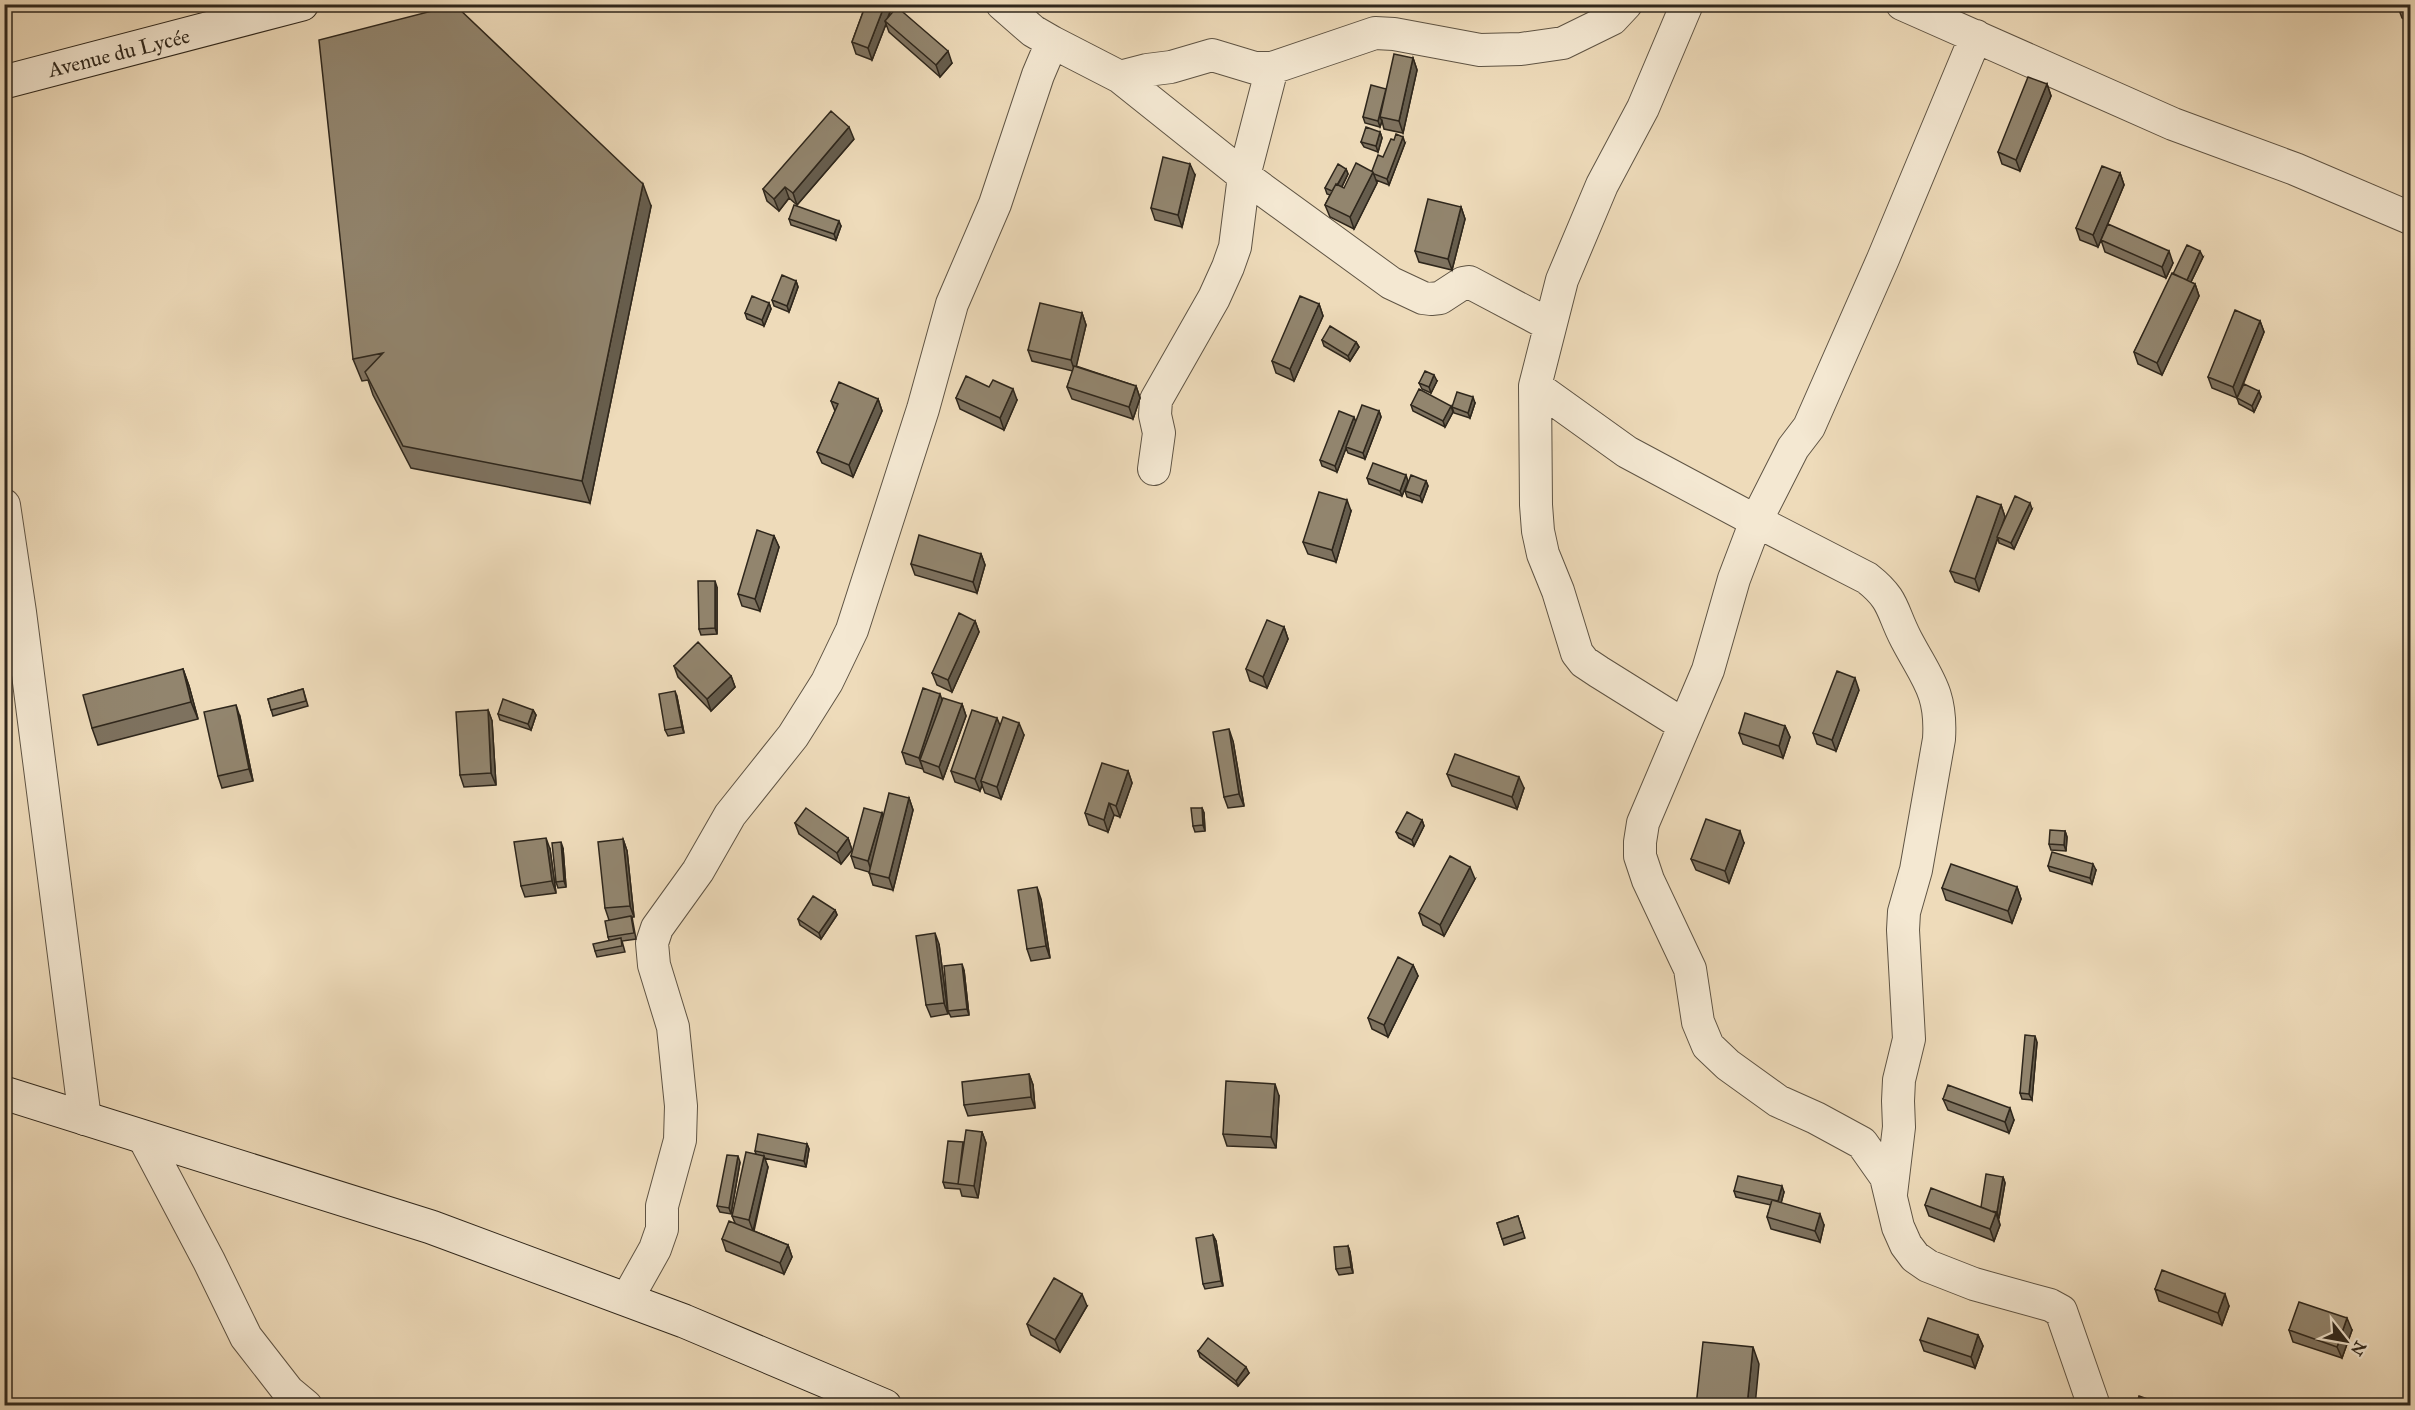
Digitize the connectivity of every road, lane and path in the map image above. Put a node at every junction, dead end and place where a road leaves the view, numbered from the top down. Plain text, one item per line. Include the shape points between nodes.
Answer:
1 (302, 4) edge
2 (1002, 4) edge
3 (1626, 4) edge
4 (1687, 4) edge
5 (1902, 4) edge
6 (1976, 36) junction
7 (1052, 42) junction
8 (1272, 68) junction
9 (1120, 77) junction
10 (4, 82) edge
11 (1244, 176) junction
12 (2410, 218) edge
13 (1550, 325) junction
14 (1535, 386) junction
15 (1154, 469) dead end
16 (4, 505) edge
17 (1756, 521) junction
18 (1684, 725) junction
19 (4, 1094) edge
20 (85, 1119) junction
21 (144, 1138) junction
22 (1891, 1194) junction
23 (627, 1299) junction
24 (306, 1406) edge
25 (885, 1406) edge
26 (2094, 1406) edge

1 - 10 main road, Avenue du Lycée
2 - 7 street
3 - 8 street via 1612,20 1563,43 1480,50 1375,33
4 - 13 street via 1643,108 1602,185 1562,280
5 - 6 street
6 - 12 street via 2173,124 2295,169
6 - 17 street via 1809,427 1793,448
7 - 9 street
7 - 23 street via 995,204 952,304 852,630 827,682 793,736 730,815 698,871 657,928 652,943 654,965 673,1027 681,1106 680,1140 662,1206 662,1229
8 - 9 street via 1255,68 1212,55
8 - 11 street
9 - 11 street
11 - 13 street via 1402,288 1431,299 1469,282
11 - 15 street via 1235,247 1228,267 1156,400 1159,433
13 - 14 street
14 - 17 street via 1627,452
14 - 18 street via 1538,531 1577,653 1584,662
16 - 20 street
17 - 18 street via 1734,579 1708,670
17 - 22 street via 1881,588 1937,699 1940,739 1916,870 1904,912 1909,1039 1899,1080 1899,1127
18 - 22 street via 1643,823 1640,856 1690,969 1698,1022 1708,1046 1778,1101 1862,1143 1886,1177
19 - 20 main road
20 - 21 main road
21 - 23 main road via 430,1227
21 - 24 street via 246,1337 288,1391
22 - 26 street via 1906,1245 1928,1266 2061,1311
23 - 25 main road

